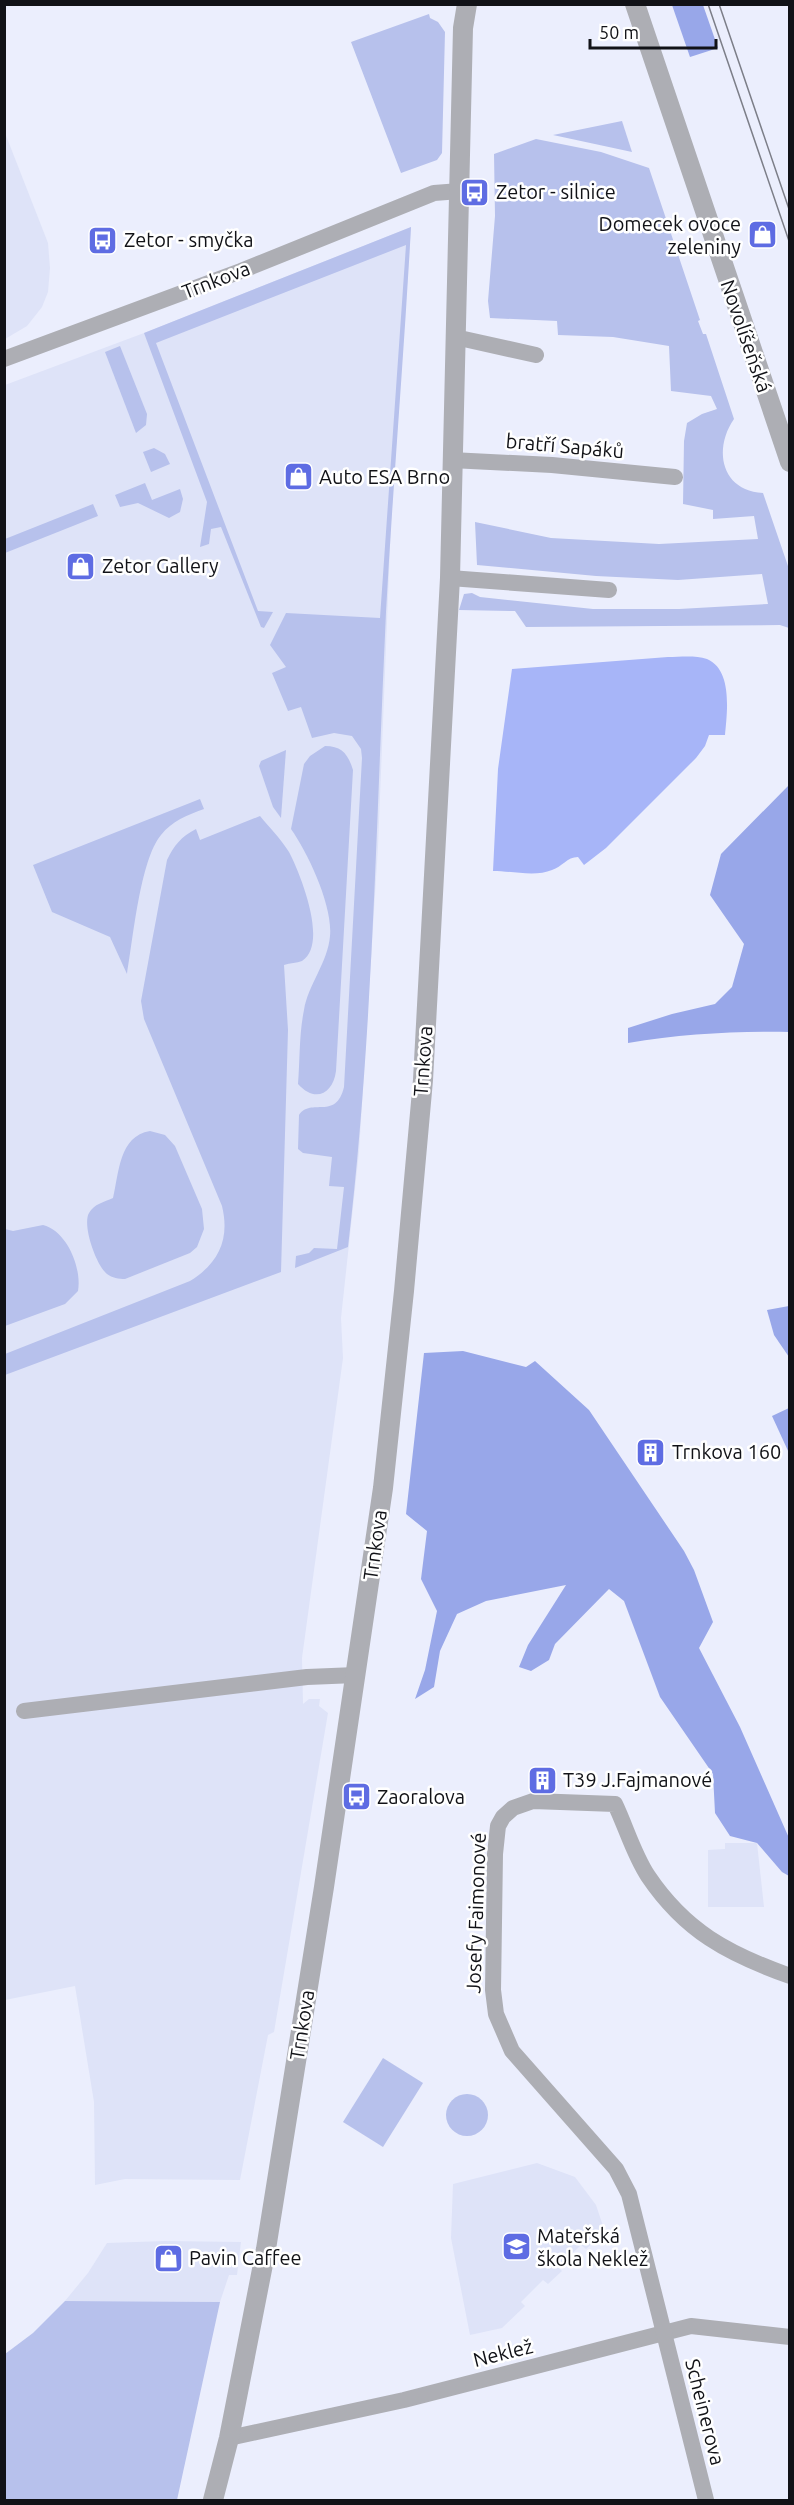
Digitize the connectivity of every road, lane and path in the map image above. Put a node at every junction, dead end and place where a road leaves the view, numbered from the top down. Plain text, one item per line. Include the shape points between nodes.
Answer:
1 (467, 4) edge
2 (635, 4) edge
3 (460, 191) junction
4 (454, 338) junction
5 (536, 355) dead end
6 (4, 359) edge
7 (452, 459) junction
8 (789, 462) edge
9 (675, 477) dead end
10 (450, 578) junction
11 (609, 590) dead end
12 (356, 1675) junction
13 (24, 1711) dead end
14 (789, 1976) edge
15 (663, 2334) junction
16 (789, 2337) edge
17 (229, 2438) junction
18 (213, 2500) edge
19 (706, 2500) edge

1 - 3 street, Trnkova via 463,28
2 - 8 street, Novolíšeňská
3 - 4 street, Trnkova
3 - 6 street, Trnkova via 434,193 241,271
4 - 5 street
4 - 7 street, Trnkova
7 - 9 street, bratří Sapáků
7 - 10 street, Trnkova
10 - 11 street
10 - 12 street, Trnkova via 422,1092 383,1488
12 - 13 street via 307,1677
12 - 17 street, Trnkova via 279,2168
14 - 15 street, Josefy Faimonové via 712,1943 679,1915 647,1875 615,1804 524,1803 513,1808 498,1826 493,1990 496,2014 512,2051 601,2150 623,2181 637,2220
15 - 16 street, Neklež via 692,2326
15 - 17 street, Neklež via 404,2400
15 - 19 street, Scheinerova
17 - 18 street, Trnkova

